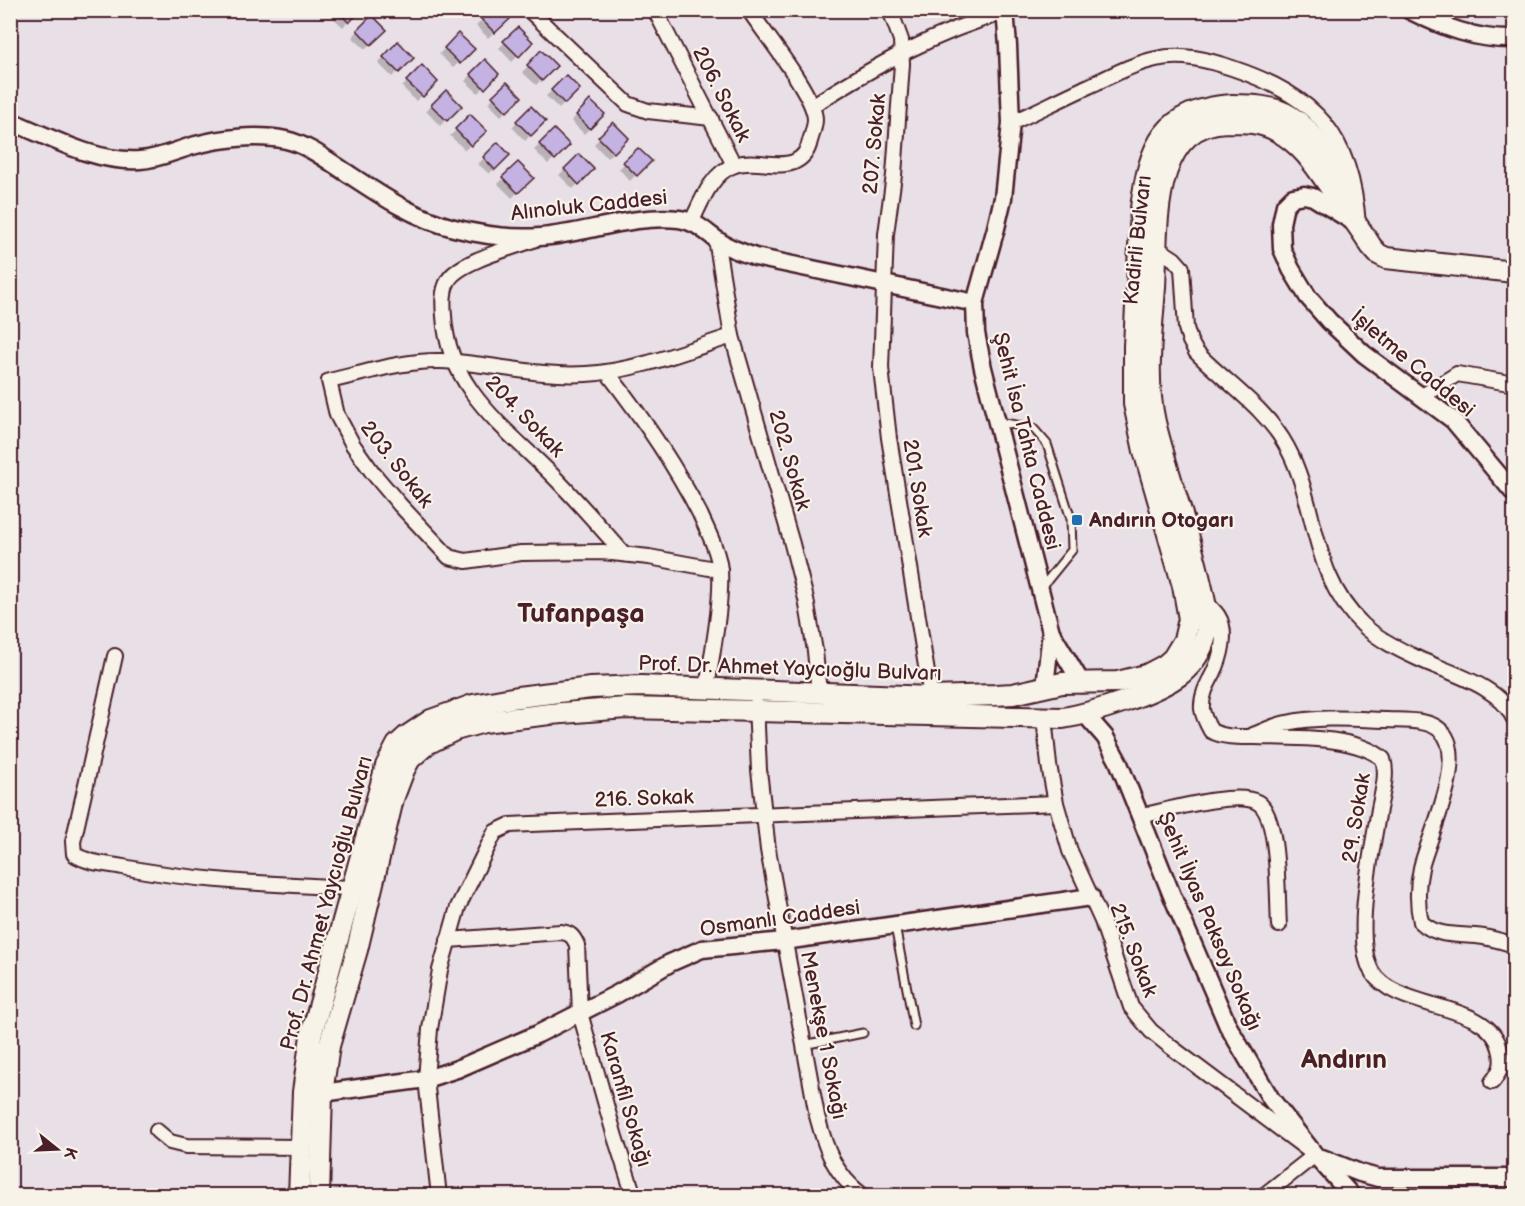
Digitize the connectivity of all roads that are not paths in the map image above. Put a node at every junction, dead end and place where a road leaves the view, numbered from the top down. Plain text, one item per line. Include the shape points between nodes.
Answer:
1 (529, 10) edge
2 (655, 10) edge
3 (749, 10) edge
4 (890, 10) edge
5 (1409, 10) edge
6 (1005, 11) edge
7 (1515, 39) edge
8 (902, 53) junction
9 (812, 106) junction
10 (711, 118) junction
11 (10, 121) edge
12 (1011, 123) junction
13 (734, 165) junction
14 (692, 221) junction
15 (1358, 225) junction
16 (540, 237) junction
17 (716, 239) junction
18 (1157, 248) junction
19 (1515, 272) edge
20 (886, 284) junction
21 (975, 303) junction
22 (732, 336) junction
23 (454, 362) junction
24 (607, 372) junction
25 (1515, 382) edge
26 (1421, 397) junction
27 (997, 421) junction
28 (1515, 493) edge
29 (624, 554) junction
30 (720, 570) junction
31 (1040, 589) junction
32 (1205, 602) junction
33 (1051, 632) junction
34 (115, 656) dead end
35 (1082, 684) junction
36 (1045, 687) junction
37 (707, 689) junction
38 (756, 690) junction
39 (819, 693) junction
40 (931, 697) junction
41 (756, 712) junction
42 (1085, 714) junction
43 (1044, 717) junction
44 (1515, 719) edge
45 (1249, 737) junction
46 (1056, 803) junction
47 (764, 815) junction
48 (1140, 816) junction
49 (352, 888) junction
50 (1091, 897) junction
51 (1279, 925) dead end
52 (896, 926) junction
53 (448, 940) junction
54 (784, 941) junction
55 (1515, 945) edge
56 (580, 1013) junction
57 (914, 1026) dead end
58 (863, 1033) dead end
59 (803, 1045) junction
60 (426, 1078) junction
61 (1492, 1083) dead end
62 (322, 1093) junction
63 (157, 1131) dead end
64 (301, 1147) junction
65 (1316, 1155) junction
66 (1515, 1178) edge
67 (299, 1196) edge
68 (319, 1196) edge
69 (439, 1196) edge
70 (634, 1196) edge
71 (863, 1196) edge
72 (1263, 1196) edge
73 (1352, 1196) edge

1 - 10 street via 627,104 648,111
2 - 10 street, 206. Sokak
3 - 9 street
4 - 8 street, 207. Sokak
5 - 7 street via 1465,33
6 - 8 street
6 - 12 street, Şehit İsa Tahta Caddesi
8 - 9 street
8 - 20 street, 207. Sokak via 886,234
9 - 13 street via 813,133 801,159 791,163
10 - 13 street, 206. Sokak
11 - 16 street, Alınoluk Caddesi via 105,157 127,160 153,158 226,139 288,140 412,213 479,233
12 - 15 street via 1142,63 1173,57 1210,61 1290,93 1316,114 1345,156 1356,194
12 - 21 street, Şehit İsa Tahta Caddesi via 1003,198
13 - 14 street via 706,192
14 - 16 street, Alınoluk Caddesi via 651,219
14 - 17 street, Alınoluk Caddesi
15 - 18 main road, Kadirli Bulvarı via 1305,152 1288,138 1259,124 1223,122 1192,132 1170,160 1162,188
15 - 19 main road via 1371,246 1386,258
15 - 26 street, İşletme Caddesi via 1313,198 1297,195 1283,212 1282,249 1308,297 1329,321 1364,354
15 - 35 main road, Kadirli Bulvarı via 1334,166 1311,134 1282,111 1238,105 1205,109 1182,116 1158,143 1141,208 1134,404 1183,586 1188,630 1177,653 1156,671 1118,682
16 - 23 street, 204. Sokak via 466,265 448,280 444,326
17 - 20 street, Alınoluk Caddesi via 755,257
17 - 22 street, 202. Sokak
18 - 32 main road, Kadirli Bulvarı via 1152,405
18 - 44 street via 1182,268 1186,328 1196,352 1258,409 1287,447 1324,565 1351,612 1393,646 1486,689 1506,704
20 - 21 street, Alınoluk Caddesi
20 - 40 street, 201. Sokak via 881,341 884,400
21 - 27 street, Şehit İsa Tahta Caddesi via 976,333
22 - 24 street, 203. Sokak
22 - 39 street, 202. Sokak via 801,577
23 - 24 street, 203. Sokak via 565,375
23 - 29 street, 204. Sokak via 478,402 556,478
23 - 29 street, 203. Sokak via 401,365 329,381 342,427 400,505 439,548 457,560 545,552
24 - 30 street via 680,476 711,536
25 - 26 street via 1457,374
26 - 28 street, İşletme Caddesi via 1453,420
27 - 31 street, Şehit İsa Tahta Caddesi
27 - 31 lane via 1034,428 1047,444 1071,519 1072,550
29 - 30 street, 203. Sokak
30 - 37 street
31 - 33 street, Şehit İsa Tahta Caddesi
32 - 42 main road, Kadirli Bulvarı via 1206,634 1188,668 1156,688
32 - 45 street, 29. Sokak via 1222,624 1216,669 1204,690 1205,721 1219,735
33 - 35 street, Şehit İsa Tahta Caddesi
33 - 36 street, Şehit İsa Tahta Caddesi
34 - 49 street via 73,842 74,854 123,867 215,880
35 - 36 main road, Kadirli Bulvarı
35 - 42 main road
36 - 40 main road, Prof. Dr. Ahmet Yaycıoğlu Bulvarı via 1004,694
36 - 43 main road via 1041,701
37 - 38 main road, Prof. Dr. Ahmet Yaycıoğlu Bulvarı
37 - 49 main road, Prof. Dr. Ahmet Yaycıoğlu Bulvarı via 620,687 565,691 497,700 432,720 407,736 391,754
38 - 39 main road, Prof. Dr. Ahmet Yaycıoğlu Bulvarı
38 - 41 street, Menekşe 1 Sokağı
39 - 40 main road, Prof. Dr. Ahmet Yaycıoğlu Bulvarı
41 - 43 main road, Prof. Dr. Ahmet Yaycıoğlu Bulvarı
41 - 47 street, Menekşe 1 Sokağı
41 - 62 main road, Prof. Dr. Ahmet Yaycıoğlu Bulvarı via 626,708 515,718 455,730 418,751 404,770 393,799 357,950 329,1046
42 - 43 main road, Kadirli Bulvarı
42 - 48 street, Şehit İlyas Paksoy Sokağı via 1112,748
43 - 46 street, 215. Sokak
45 - 55 street via 1288,723 1314,720 1407,721 1440,729 1449,745 1450,767 1421,868 1421,922 1439,933
45 - 61 street, 29. Sokak via 1340,743 1368,750 1383,759 1385,777 1366,898 1368,962 1372,972 1390,989 1465,1016 1490,1030 1502,1057 1502,1067
46 - 47 street, 216. Sokak
46 - 50 street, 215. Sokak via 1070,851
47 - 53 street, 216. Sokak via 502,828 495,832 472,876
47 - 54 street, Menekşe 1 Sokağı
48 - 51 street via 1221,799 1249,799 1261,805 1273,834
48 - 65 street, Şehit İlyas Paksoy Sokağı via 1228,1026 1271,1099
49 - 64 main road, Prof. Dr. Ahmet Yaycıoğlu Bulvarı via 309,1042
50 - 52 street, Osmanlı Caddesi
50 - 65 street, 215. Sokak via 1126,995 1139,1018 1171,1047
52 - 54 street, Osmanlı Caddesi
52 - 57 lane
53 - 56 street, Karanfil Sokağı via 568,933 577,945
53 - 60 street, 216. Sokak via 430,1029
54 - 56 street, Osmanlı Caddesi via 702,949
54 - 59 street, Menekşe 1 Sokağı
56 - 60 street, Osmanlı Caddesi via 498,1052
56 - 70 street, Karanfil Sokağı
58 - 59 lane
59 - 71 street, Menekşe 1 Sokağı via 817,1116 829,1153 845,1180
60 - 62 street, Osmanlı Caddesi
60 - 69 street, 216. Sokak
62 - 68 main road, Prof. Dr. Ahmet Yaycıoğlu Bulvarı
63 - 64 street via 170,1142 186,1146
64 - 67 main road, Prof. Dr. Ahmet Yaycıoğlu Bulvarı
65 - 66 street via 1378,1178
65 - 72 street
65 - 73 street, Şehit İlyas Paksoy Sokağı

